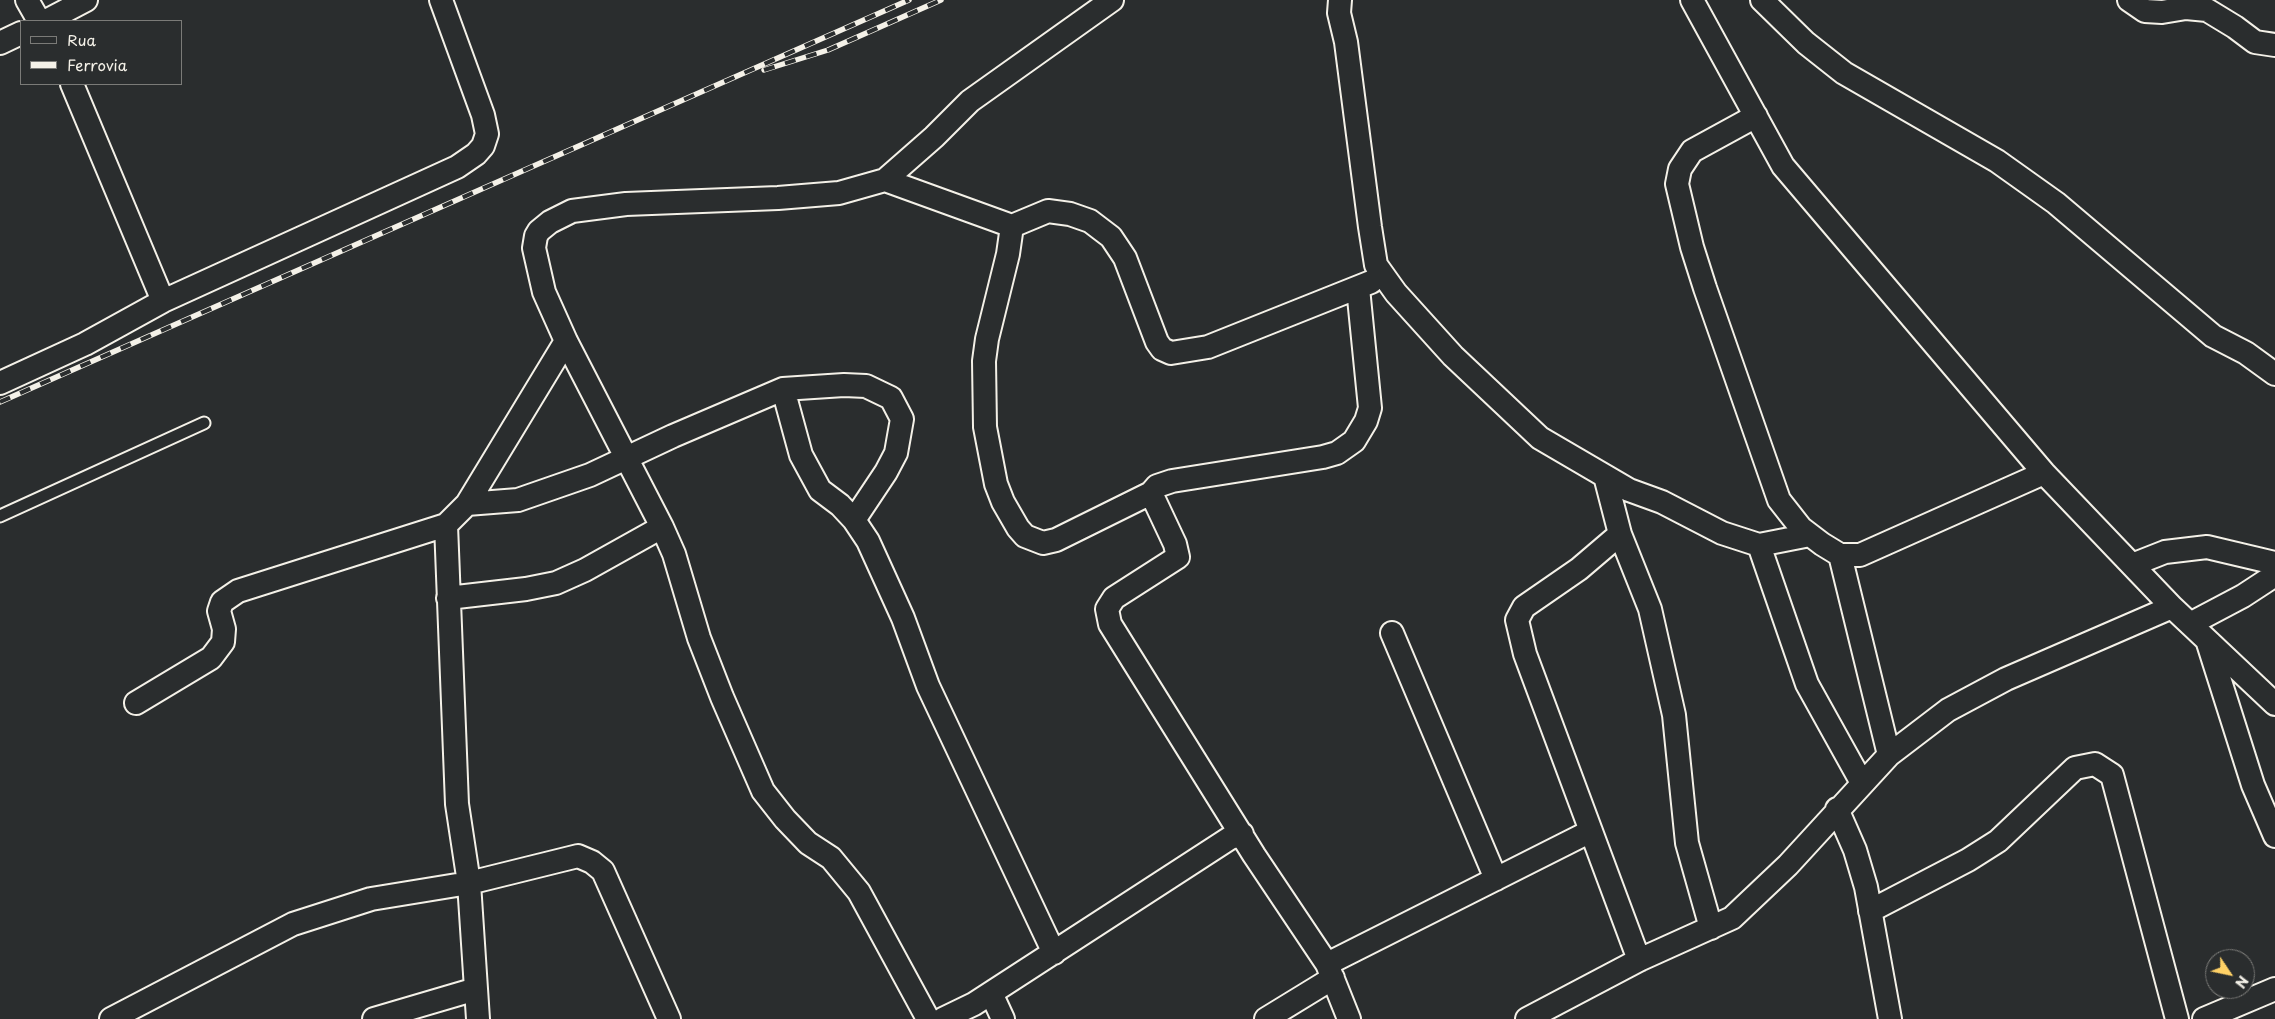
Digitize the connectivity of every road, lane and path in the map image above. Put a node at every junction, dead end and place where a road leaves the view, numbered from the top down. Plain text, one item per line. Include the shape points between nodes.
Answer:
1 (27, 0) edge
2 (86, 0) edge
3 (441, 0) edge
4 (1112, 0) edge
5 (1340, 0) edge
6 (1692, 0) edge
7 (1762, 0) edge
8 (2129, 0) edge
9 (38, 20) edge
10 (48, 20) edge
11 (20, 33) edge
12 (0, 43) edge
13 (2275, 45) edge
14 (72, 85) edge
15 (1756, 116) junction
16 (885, 180) junction
17 (1012, 226) junction
18 (1384, 276) junction
19 (1358, 288) junction
20 (163, 301) junction
21 (566, 341) junction
22 (2275, 374) edge
23 (0, 383) edge
24 (784, 389) junction
25 (204, 423) dead end
26 (627, 457) junction
27 (2044, 473) junction
28 (1606, 476) junction
29 (1151, 493) junction
30 (467, 504) junction
31 (0, 516) edge
32 (854, 520) junction
33 (446, 525) junction
34 (662, 526) junction
35 (1620, 534) junction
36 (1810, 534) junction
37 (1759, 545) junction
38 (1840, 555) junction
39 (2275, 563) edge
40 (2132, 565) junction
41 (2275, 575) edge
42 (448, 598) junction
43 (2172, 607) junction
44 (2190, 624) junction
45 (1392, 633) dead end
46 (2208, 642) junction
47 (136, 703) dead end
48 (2275, 704) edge
49 (1889, 755) junction
50 (1862, 783) junction
51 (1837, 809) junction
52 (1591, 831) junction
53 (1242, 834) junction
54 (2275, 836) edge
55 (1496, 879) junction
56 (469, 884) junction
57 (1870, 911) junction
58 (1711, 928) junction
59 (1054, 953) junction
60 (1639, 960) junction
61 (1330, 971) junction
62 (476, 989) junction
63 (2275, 989) edge
64 (991, 993) junction
65 (112, 1019) edge
66 (374, 1019) edge
67 (478, 1019) edge
68 (669, 1019) edge
69 (928, 1019) edge
70 (943, 1019) edge
71 (1003, 1019) edge
72 (1266, 1019) edge
73 (1350, 1019) edge
74 (1527, 1019) edge
75 (1890, 1019) edge
76 (2177, 1019) edge
77 (2204, 1019) edge

1 - 9 street
2 - 10 street
3 - 20 street via 483,115 487,134 476,154 457,167
4 - 16 street via 970,101
5 - 18 street via 1339,13 1346,42 1376,266
6 - 15 street
7 - 22 street via 1806,43 1844,73 1997,161 2056,203 2214,336
8 - 13 street via 2144,11 2207,10 2255,42
11 - 12 street
14 - 20 street
15 - 27 street via 1783,166
15 - 36 street via 1692,150 1680,169 1677,184 1708,298 1779,500
16 - 17 street
16 - 21 street via 838,193 626,204 572,211 539,231 534,248 544,292
17 - 19 street via 1048,211 1090,221 1111,237 1125,258 1157,342 1171,353 1208,347
17 - 29 street via 984,361 986,427 996,484 1003,502 1025,536 1042,543 1056,540
18 - 19 street
18 - 28 street via 1453,356 1540,438
19 - 29 street via 1370,408 1354,441 1337,453 1324,457 1172,481 1157,486
20 - 23 street via 85,344
21 - 26 street
21 - 30 street
24 - 26 street
24 - 32 street via 801,455 820,490
24 - 32 street via 866,386 892,398 902,419 896,453
25 - 31 lane
26 - 30 street via 590,475 518,500
26 - 34 street
27 - 38 street via 1860,555
27 - 40 street
28 - 35 street
28 - 37 street via 1629,490 1662,502 1722,532
29 - 53 street via 1178,557 1114,598 1107,609 1110,624
30 - 33 street
32 - 59 street via 868,541 903,618 928,686
33 - 42 street
33 - 47 street via 238,591 222,602 219,611 224,642 211,658
34 - 42 street via 586,570 556,583
34 - 69 street via 674,554 699,638 764,791 785,819 808,843 831,858 859,892
35 - 52 street via 1579,569 1524,607 1517,620 1525,654
35 - 58 street via 1650,609 1674,715 1687,843
36 - 37 street
36 - 38 street
37 - 50 street via 1807,684
38 - 49 street
39 - 40 street via 2207,547 2165,552
40 - 43 street
41 - 44 street
42 - 56 street via 456,804
43 - 44 street
43 - 49 street via 2006,679 1948,710
44 - 46 street
45 - 55 street
46 - 48 street
46 - 54 street via 2253,785
49 - 50 street
50 - 51 street
51 - 57 street via 1855,850
51 - 58 street via 1788,865 1732,918
52 - 55 street
52 - 60 street
53 - 59 street via 1230,838
53 - 61 street
55 - 61 street
56 - 62 street
56 - 65 street via 371,899 294,924
56 - 68 street via 578,856 592,862 603,871
57 - 75 street
57 - 76 street via 1998,841 2075,768 2095,764 2112,775
58 - 60 street
59 - 64 street
60 - 74 street
61 - 72 street
61 - 73 street
62 - 66 street
62 - 67 street
63 - 77 street
64 - 70 street
64 - 71 street

